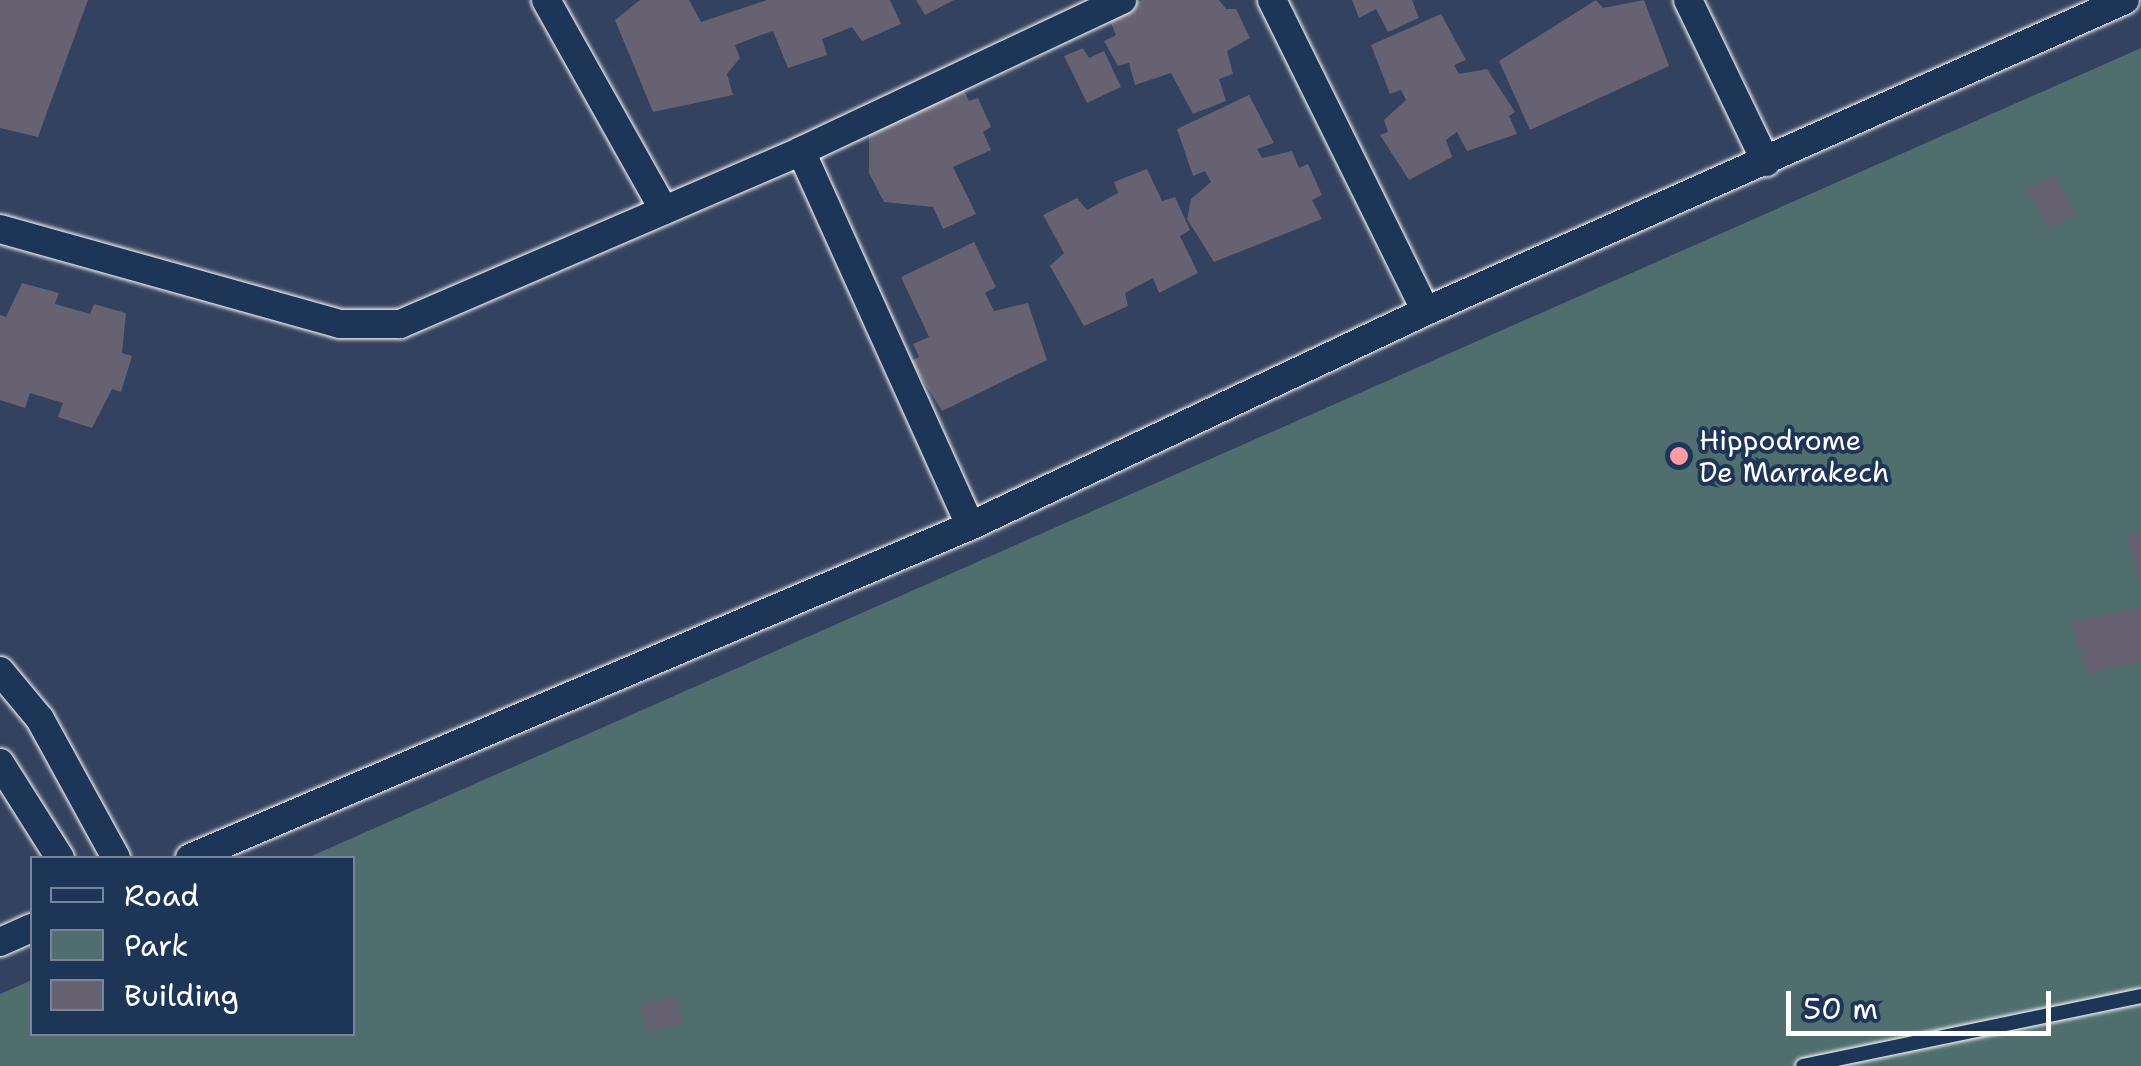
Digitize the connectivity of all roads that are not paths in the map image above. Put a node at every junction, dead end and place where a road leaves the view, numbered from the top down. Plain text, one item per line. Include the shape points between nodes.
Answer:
1 (546, 0) edge
2 (1122, 0) edge
3 (1272, 0) edge
4 (1688, 0) edge
5 (2125, 0) edge
6 (801, 151) junction
7 (1766, 162) junction
8 (664, 210) junction
9 (0, 229) edge
10 (1426, 312) junction
11 (970, 526) junction
12 (0, 671) edge
13 (0, 764) edge
14 (59, 856) edge
15 (115, 856) edge
16 (195, 856) edge
17 (30, 929) edge
18 (0, 942) edge
19 (2141, 996) edge
20 (1803, 1066) edge

1 - 8 street
2 - 6 street
3 - 10 street
4 - 7 street
5 - 7 street
6 - 8 street
6 - 11 street
7 - 10 street
8 - 9 street via 384,327 340,324
10 - 11 street
11 - 16 street
12 - 15 street via 40,720
13 - 14 street
17 - 18 street
19 - 20 lane

